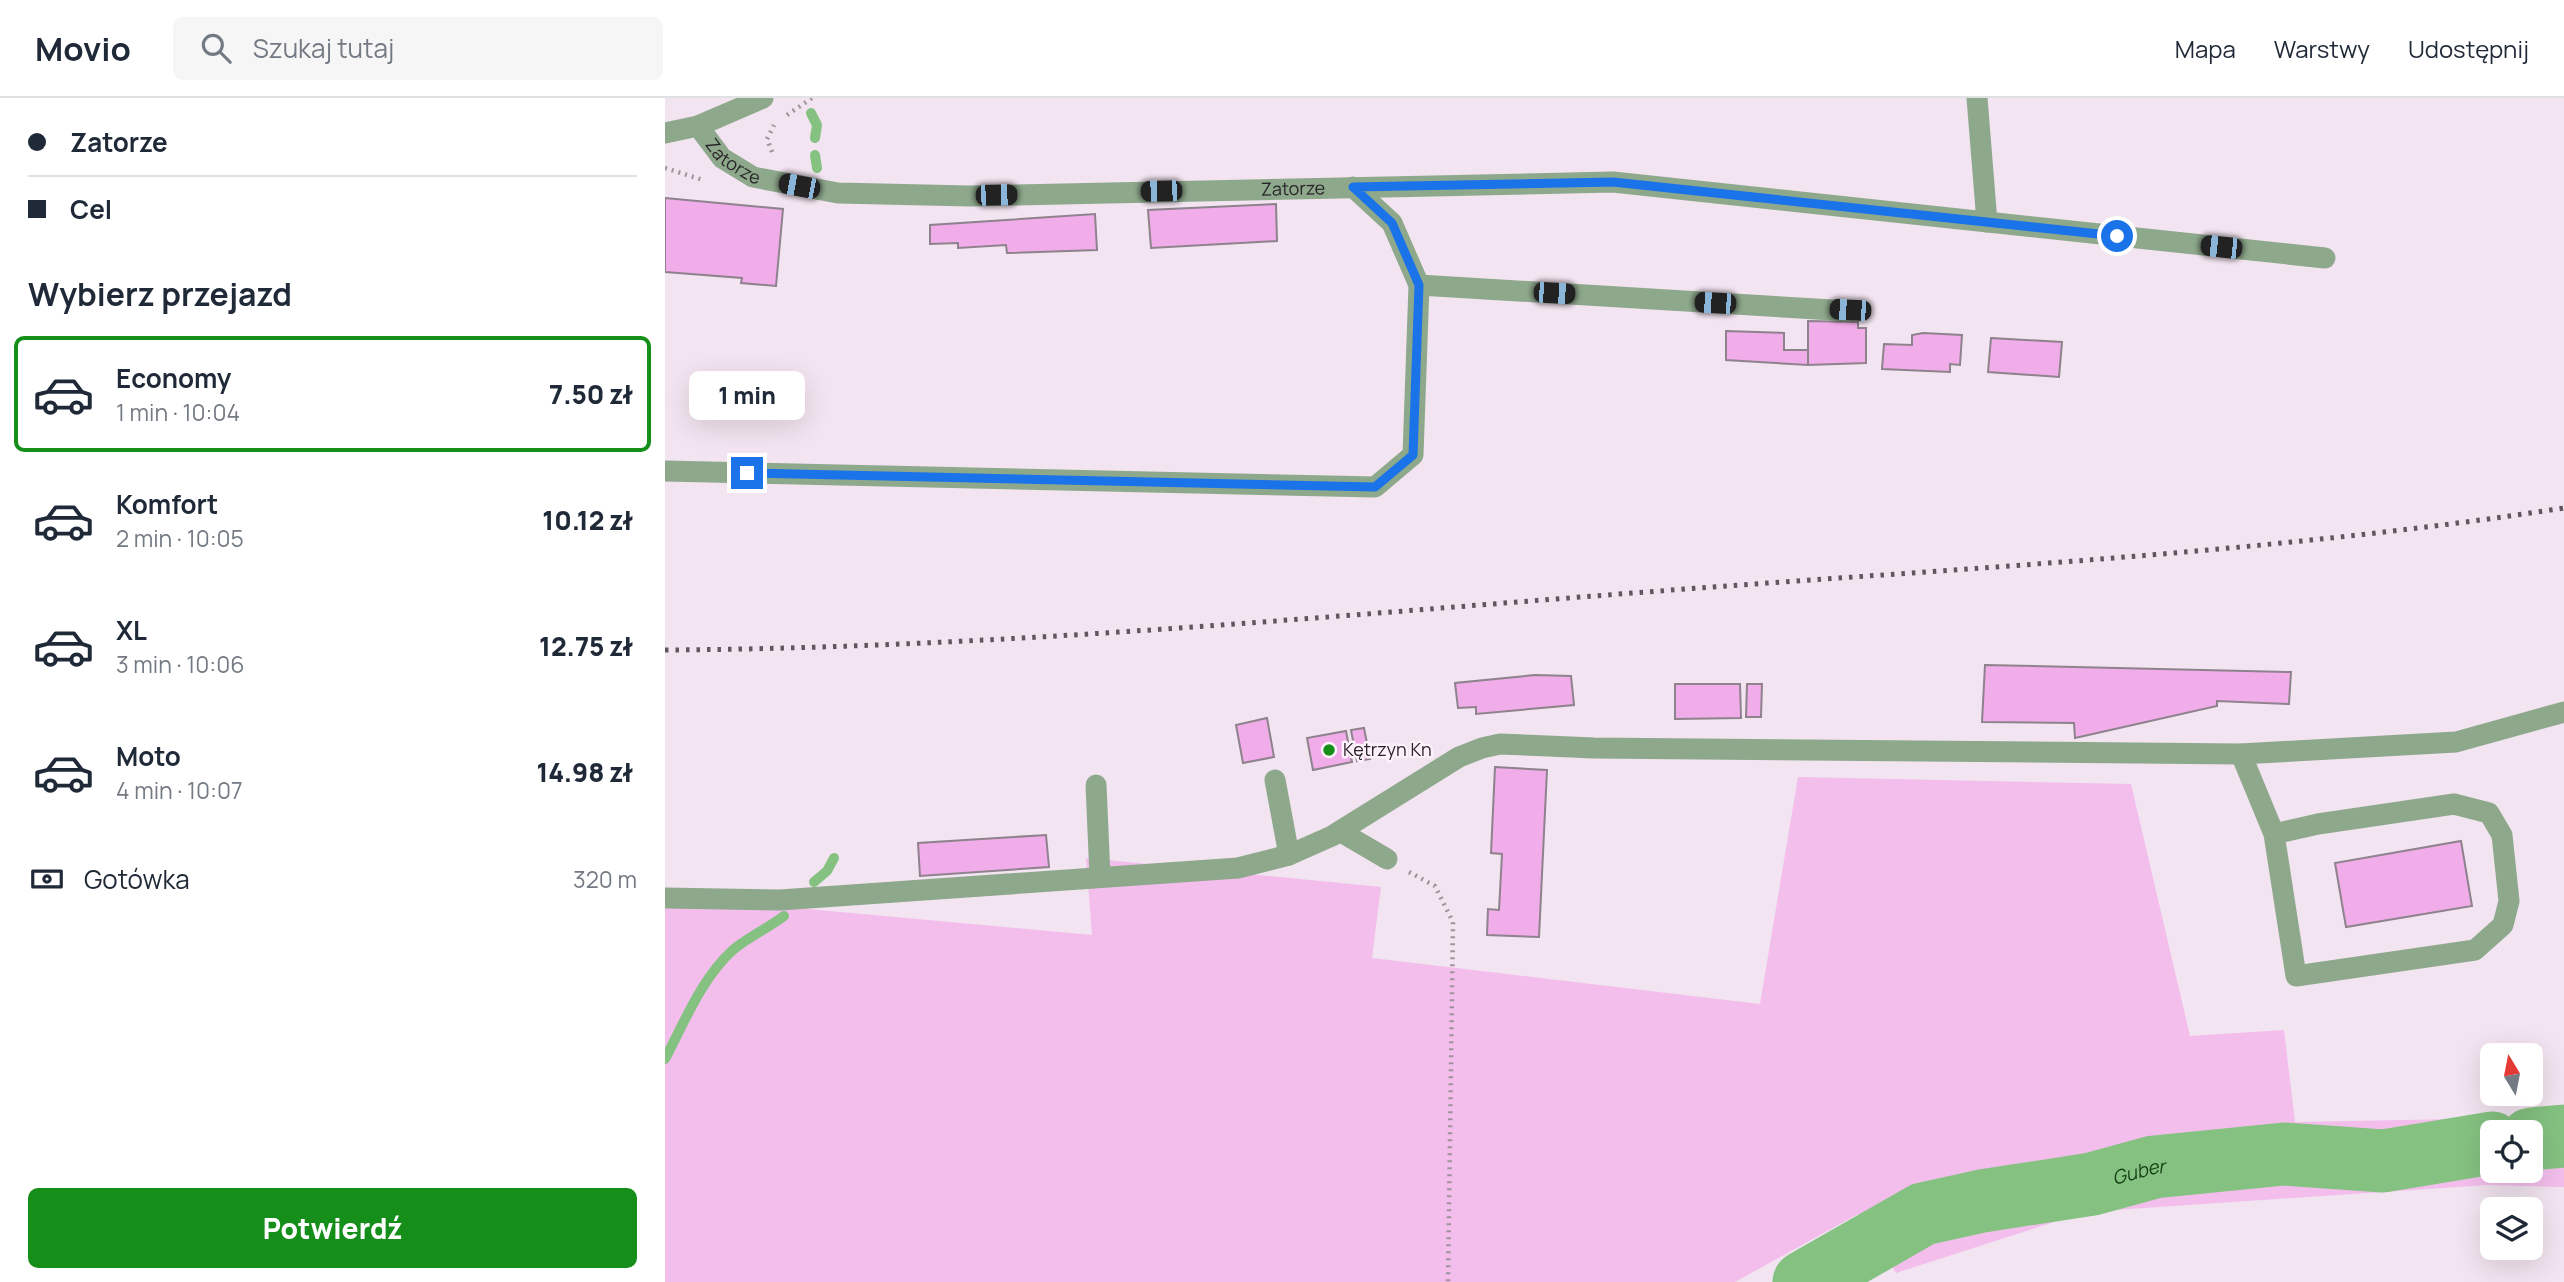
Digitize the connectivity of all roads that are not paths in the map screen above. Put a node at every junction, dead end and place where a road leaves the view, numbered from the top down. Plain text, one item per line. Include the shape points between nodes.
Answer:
1 (763, 98) edge
2 (1977, 98) edge
3 (698, 126) junction
4 (665, 133) edge
5 (1353, 187) junction
6 (1987, 222) junction
7 (2325, 258) dead end
8 (1419, 285) junction
9 (1850, 310) dead end
10 (665, 471) edge
11 (2564, 712) edge
12 (2241, 754) junction
13 (1275, 780) dead end
14 (1095, 785) dead end
15 (1341, 832) junction
16 (2274, 834) junction
17 (1289, 855) junction
18 (1387, 859) road end
19 (1100, 877) junction
20 (665, 898) edge

1 - 3 street
2 - 6 street
3 - 4 street
3 - 5 street, Zatorze via 722,158 754,177 838,193 969,195
5 - 6 street, Zatorze via 1613,182
5 - 8 street via 1392,223
6 - 7 street, Zatorze
8 - 9 street
8 - 10 street via 1413,455 1375,487
11 - 12 street via 2456,743
12 - 15 street via 1500,744 1459,757
12 - 16 street
13 - 17 street
14 - 19 street
15 - 17 street
15 - 18 street
16 - 16 street via 2296,976 2475,950 2503,925 2509,901 2502,835 2489,813 2454,803
17 - 19 street via 1210,872
19 - 20 street via 780,900

